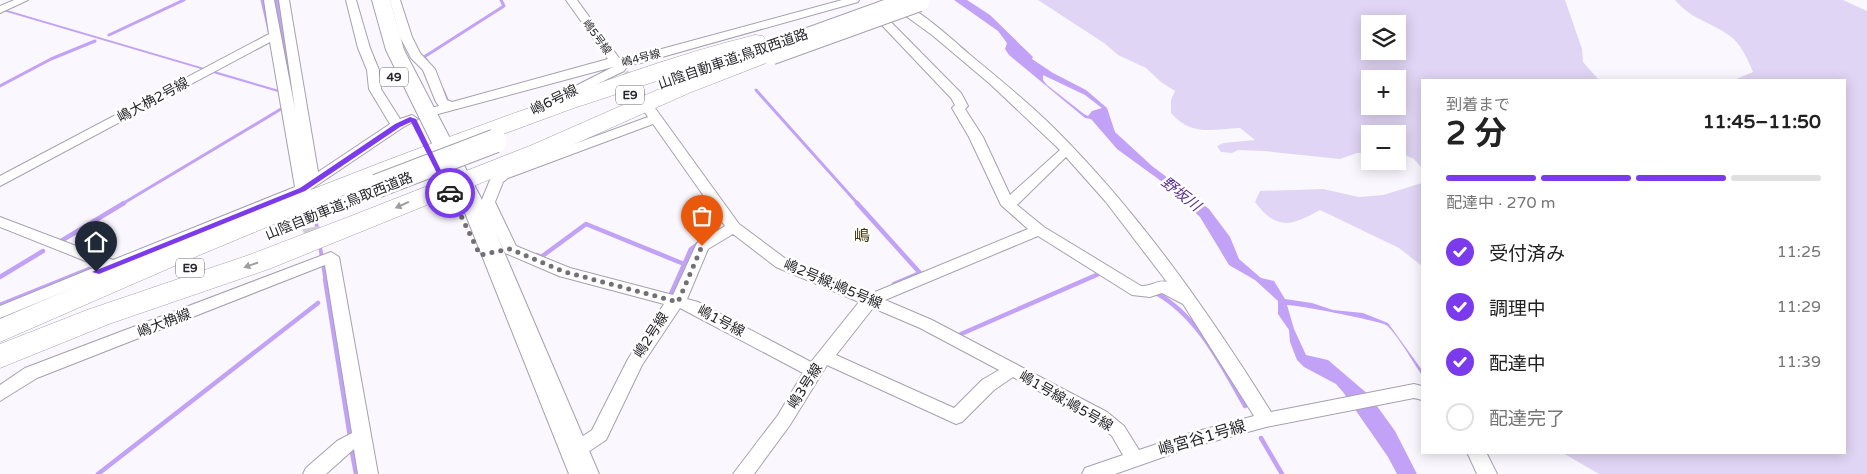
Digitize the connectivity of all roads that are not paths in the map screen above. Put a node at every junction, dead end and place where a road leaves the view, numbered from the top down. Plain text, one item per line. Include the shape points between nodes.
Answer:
1 (23, 0) edge
2 (269, 0) edge
3 (284, 0) edge
4 (351, 0) edge
5 (364, 0) edge
6 (381, 0) edge
7 (395, 0) edge
8 (571, 0) edge
9 (891, 0) edge
10 (901, 0) edge
11 (911, 0) edge
12 (918, 0) edge
13 (858, 2) edge
14 (0, 10) edge
15 (879, 16) dead end
16 (275, 35) junction
17 (763, 47) junction
18 (620, 68) junction
19 (450, 106) junction
20 (412, 119) junction
21 (493, 139) junction
22 (437, 150) junction
23 (1068, 150) junction
24 (0, 182) edge
25 (454, 183) junction
26 (379, 187) junction
27 (307, 189) junction
28 (1008, 205) junction
29 (0, 222) edge
30 (734, 226) junction
31 (1038, 230) junction
32 (494, 252) junction
33 (112, 266) junction
34 (870, 300) junction
35 (1189, 300) junction
36 (678, 302) junction
37 (0, 312) edge
38 (0, 331) edge
39 (0, 343) edge
40 (0, 348) edge
41 (0, 357) edge
42 (819, 364) junction
43 (1012, 370) junction
44 (1421, 393) edge
45 (0, 394) edge
46 (1266, 420) junction
47 (360, 437) junction
48 (1477, 454) edge
49 (1135, 459) junction
50 (579, 462) edge
51 (313, 474) edge
52 (368, 474) edge
53 (743, 474) edge
54 (1092, 474) edge
55 (1488, 474) edge

1 - 14 street
2 - 16 street
3 - 27 street
4 - 20 street via 373,70 375,89
5 - 20 main road, 49
6 - 20 main road, 49
7 - 19 street via 406,38 415,55 429,69 442,102
8 - 18 street, 嶋5号線
9 - 17 highway
9 - 23 street via 1001,86
10 - 17 highway, 山陰自動車道;鳥取西道路 / E9
11 - 17 highway, 山陰自動車道;鳥取西道路 / E9, bridge
12 - 17 highway, bridge
13 - 18 street, 嶋4号線
15 - 28 street via 957,96 962,106 958,108 976,137
16 - 24 street, 嶋大桷2号線
16 - 27 street
17 - 21 highway, 山陰自動車道;鳥取西道路 / E9
17 - 25 highway via 541,150
18 - 19 street, 嶋4号線 via 607,64
18 - 21 street, 嶋6号線
19 - 20 street, 嶋4号線
20 - 22 main road, 49
20 - 27 street
21 - 22 highway
21 - 26 highway, 山陰自動車道;鳥取西道路 / E9, bridge
22 - 25 main road, 49
22 - 38 highway via 214,239
23 - 28 street
23 - 35 street
25 - 32 main road, 49
25 -> 41 highway via 259,262 98,318
26 - 39 highway, 山陰自動車道;鳥取西道路 / E9
26 - 40 highway, 山陰自動車道;鳥取西道路 / E9
27 - 33 street
28 - 31 street
29 - 33 street
30 - 32 street, 嶋2号線;嶋5号線 via 652,115 503,174 488,202
30 - 34 street, 嶋2号線;嶋5号線 via 781,263
30 - 36 street, 嶋2号線 via 702,246
31 - 34 street
31 - 35 street via 1138,291 1150,292 1162,286
32 - 36 street, 嶋1号線
32 - 50 main road, 49 via 512,321 531,348
33 - 37 street
34 - 42 street, 嶋3号線
34 - 43 street, 嶋2号線;嶋5号線 via 959,340
35 - 46 street
36 - 42 street, 嶋1号線
36 - 50 street, 嶋2号線 via 671,306 634,363 599,435
42 - 43 street, 嶋1号線 via 956,417 988,385
42 - 53 street, 嶋3号線 via 784,420
43 - 49 street, 嶋1号線;嶋5号線 via 1101,418 1118,431
44 - 46 street, 嶋宮谷1号線 via 1381,397
45 - 47 street, 嶋大桷線 via 31,373 321,257
46 - 49 street, 嶋宮谷1号線
47 - 51 street via 344,446
47 - 52 street
48 - 55 street
49 - 54 street, 嶋宮谷1号線

